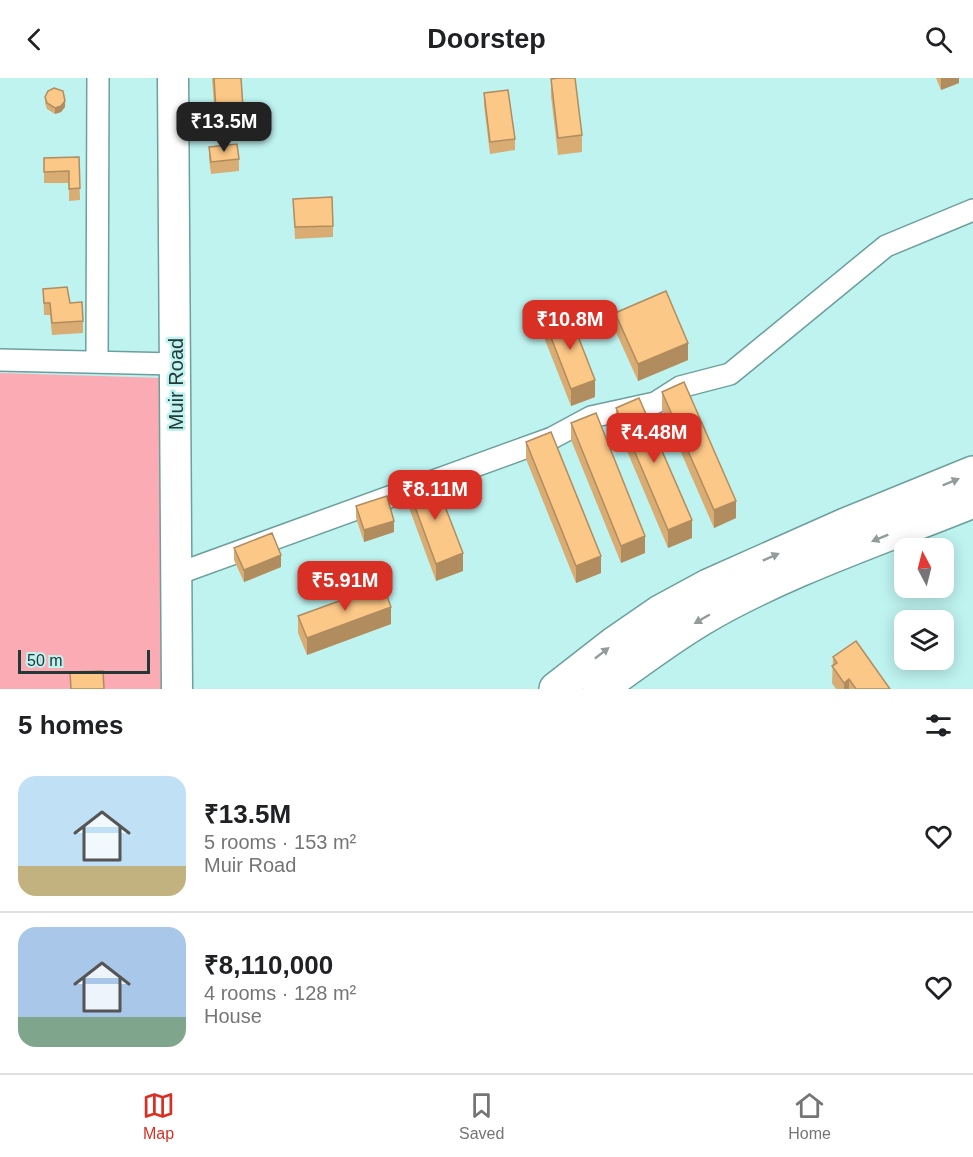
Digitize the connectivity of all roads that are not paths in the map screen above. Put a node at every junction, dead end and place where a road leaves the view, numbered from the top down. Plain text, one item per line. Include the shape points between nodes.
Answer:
1 (98, 78) edge
2 (173, 78) edge
3 (973, 210) edge
4 (0, 360) edge
5 (97, 362) junction
6 (176, 364) junction
7 (973, 473) edge
8 (973, 501) edge
9 (177, 574) junction
10 (177, 689) edge
11 (556, 689) edge
12 (600, 689) edge

1 - 5 street
2 - 6 main road, Muir Road
3 - 9 street via 885,246 730,374 681,387 655,403 591,417 552,438
4 - 5 street
5 - 6 street
6 - 9 main road, Muir Road
11 -> 7 main road via 660,612 708,586
8 -> 12 main road via 798,571 702,618
9 - 10 main road, Muir Road

